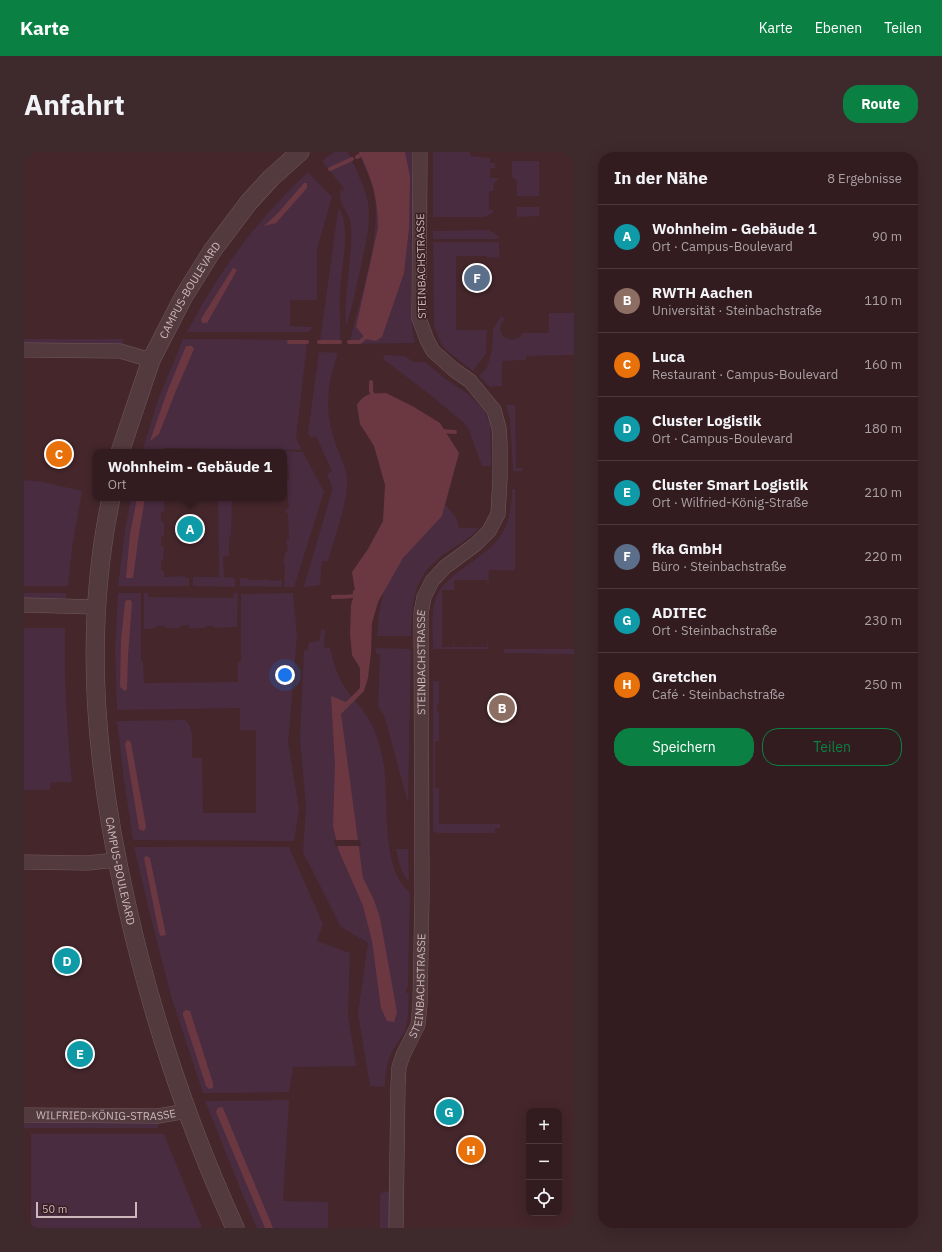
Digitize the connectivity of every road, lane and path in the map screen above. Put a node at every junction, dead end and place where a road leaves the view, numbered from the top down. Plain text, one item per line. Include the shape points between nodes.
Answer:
1 (300, 152) edge
2 (420, 152) edge
3 (24, 350) edge
4 (151, 360) junction
5 (121, 449) edge
6 (110, 501) edge
7 (24, 605) edge
8 (96, 607) junction
9 (116, 860) junction
10 (24, 862) edge
11 (187, 1111) junction
12 (24, 1115) edge
13 (235, 1228) edge
14 (396, 1228) edge

1 - 4 street, CAMPUS-BOULEVARD via 249,202 212,251 184,296
2 - 14 street, STEINBACHSTRASSE via 419,318 426,340 433,351 470,381 494,410 499,428 500,478 498,514 489,531 432,581 424,597 421,613 420,1004 418,1024 399,1067
3 - 4 street via 120,351
4 - 5 street, CAMPUS-BOULEVARD
6 - 8 street, CAMPUS-BOULEVARD
7 - 8 street
8 - 9 street, CAMPUS-BOULEVARD via 94,674 98,742
9 - 10 street via 88,863
9 - 11 street, CAMPUS-BOULEVARD via 158,1026
11 - 12 street, WILFRIED-KÖNIG-STRASSE via 158,1116
11 - 13 street, CAMPUS-BOULEVARD

